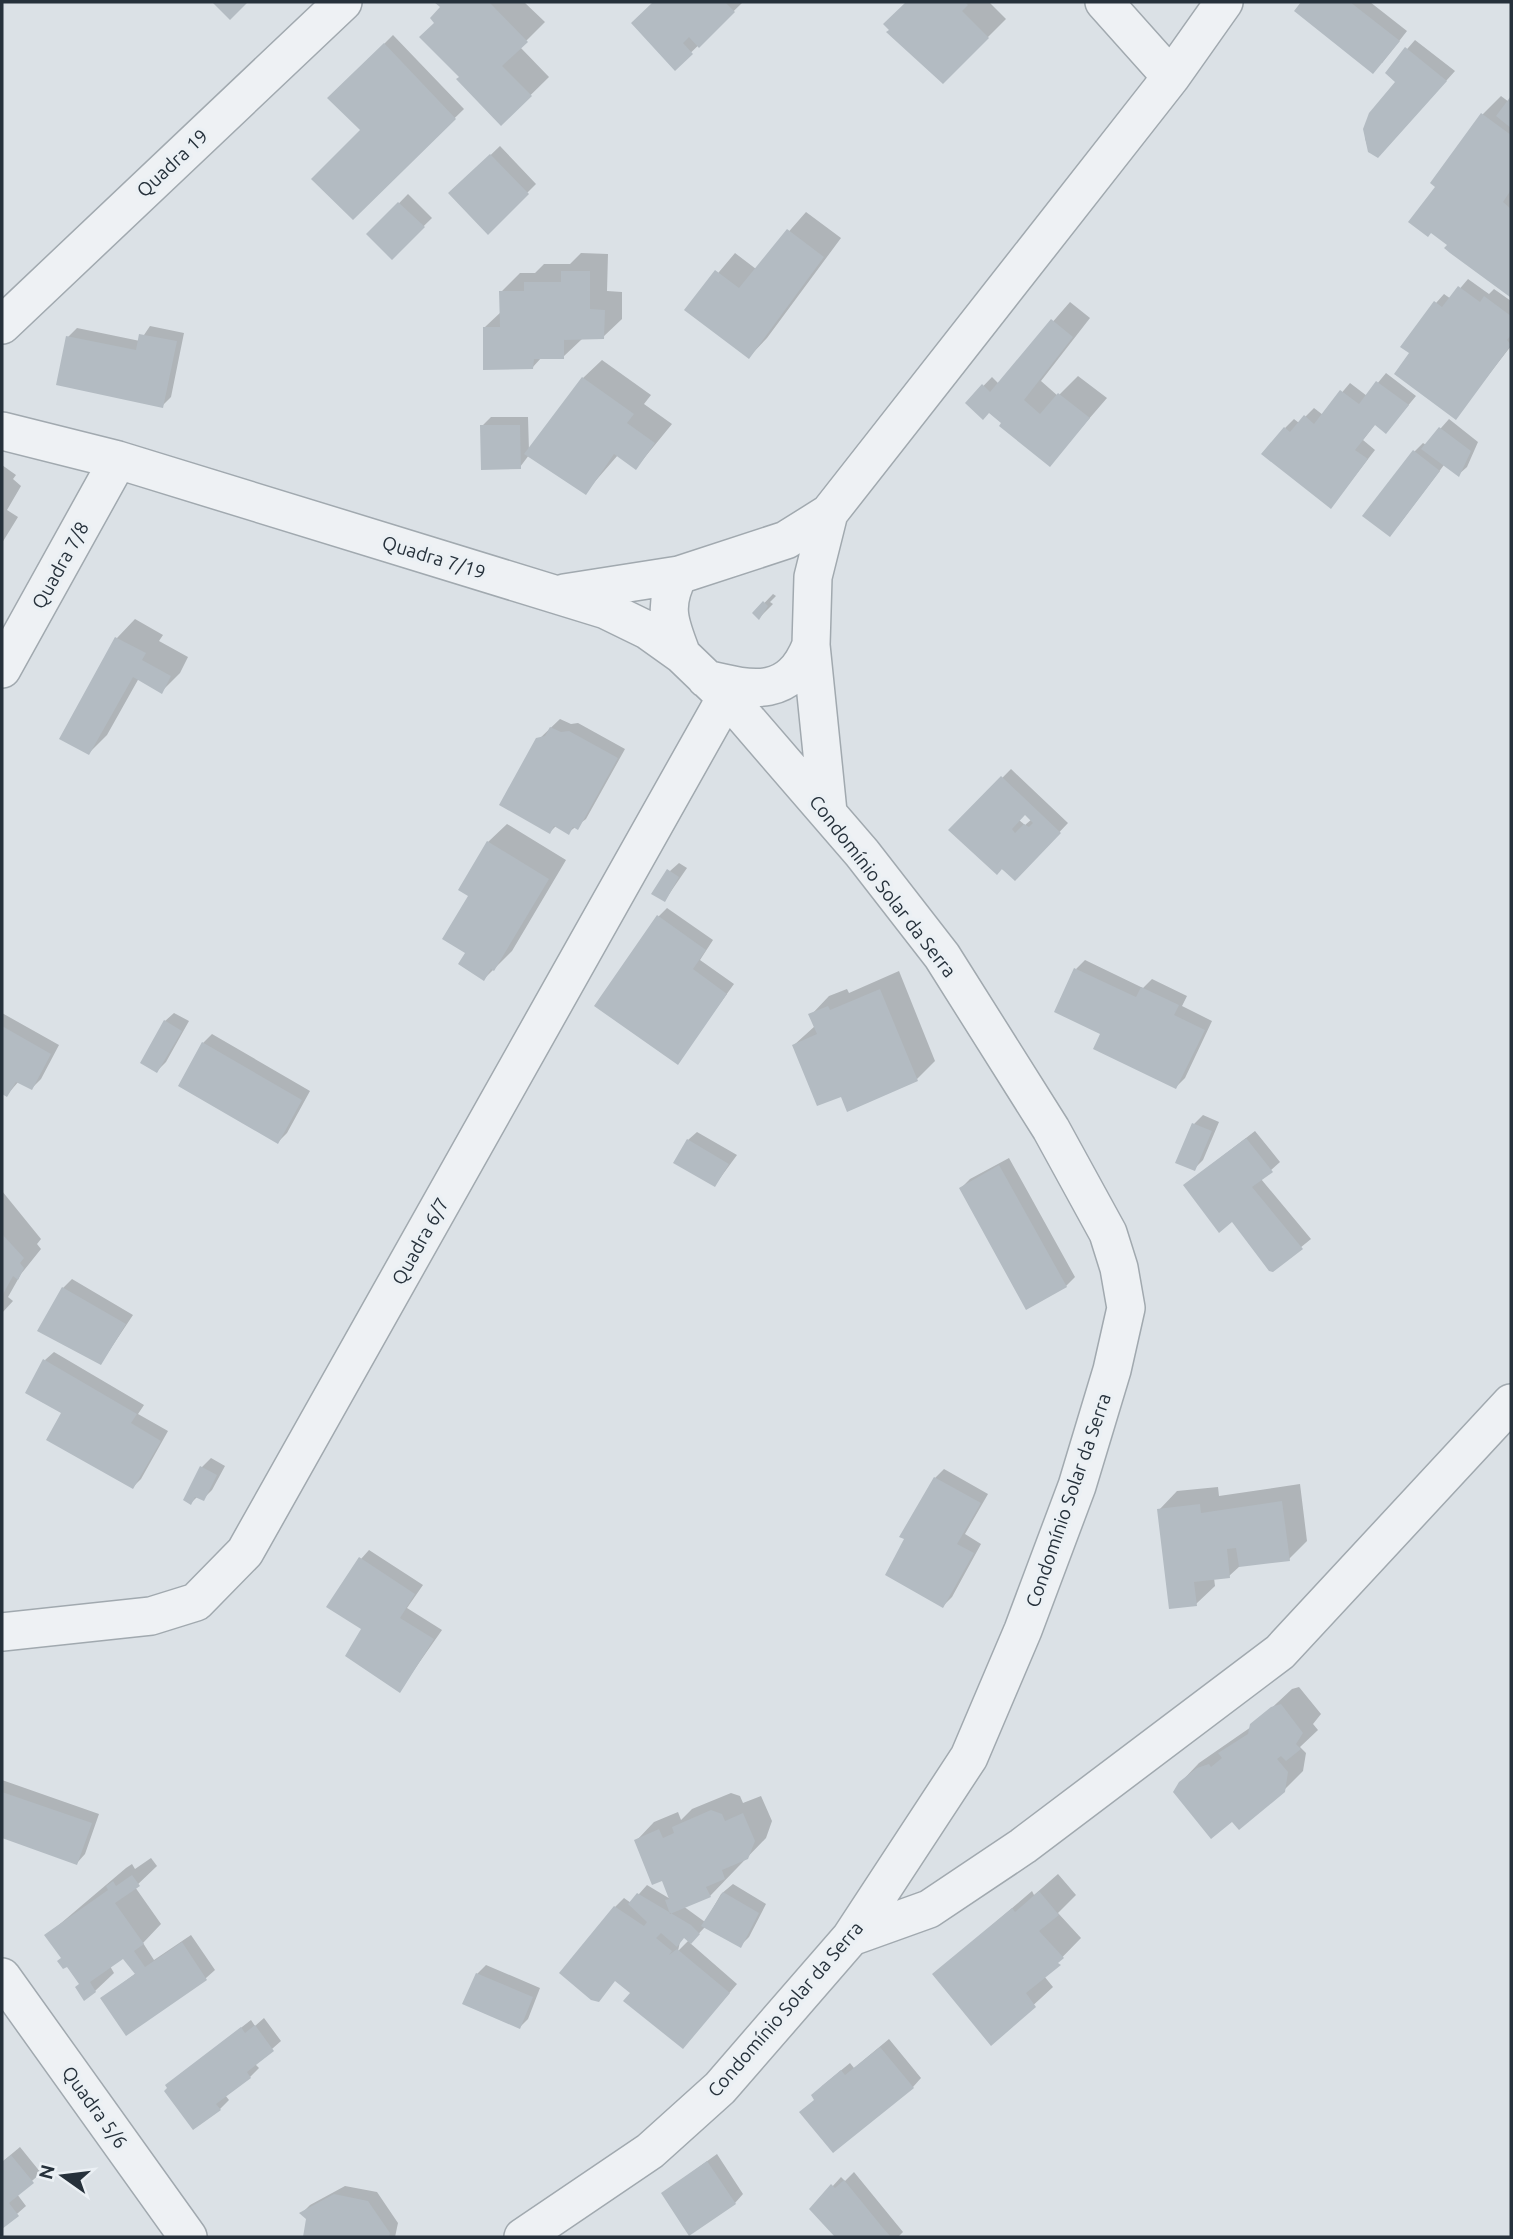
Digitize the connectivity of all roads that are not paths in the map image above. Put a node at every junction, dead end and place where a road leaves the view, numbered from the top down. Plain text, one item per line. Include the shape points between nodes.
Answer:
1 (342, 2) edge
2 (1104, 2) edge
3 (1224, 2) edge
4 (1171, 77) junction
5 (2, 325) edge
6 (2, 431) edge
7 (118, 460) junction
8 (829, 513) junction
9 (679, 575) junction
10 (556, 594) junction
11 (811, 645) junction
12 (2, 669) edge
13 (705, 677) junction
14 (828, 812) junction
15 (1511, 1403) edge
16 (2, 1632) edge
17 (851, 1937) junction
18 (2, 1977) edge
19 (188, 2237) edge
20 (523, 2237) edge

1 - 5 street, Quadra 19
2 - 4 street
3 - 4 street
4 - 8 street
6 - 7 street, Quadra 7/19
7 - 10 street, Quadra 7/19
7 - 12 street, Quadra 7/8
8 - 9 street via 786,540
8 - 11 street via 813,577
9 - 10 street
9 - 13 street via 670,593 670,622
10 - 13 street, Quadra 7/19 via 606,610 647,630
11 - 13 street via 789,680 738,687
11 - 14 street
13 - 14 street, Condomínio Solar da Serra
13 - 16 street, Quadra 6/7 via 245,1552 196,1602 150,1616
14 - 17 street, Condomínio Solar da Serra via 942,956 1051,1129 1108,1233 1126,1308 1077,1486 969,1757
15 - 17 street via 1280,1652 1023,1846 929,1909
17 - 20 street, Condomínio Solar da Serra via 720,2088 650,2151
18 - 19 street, Quadra 5/6

